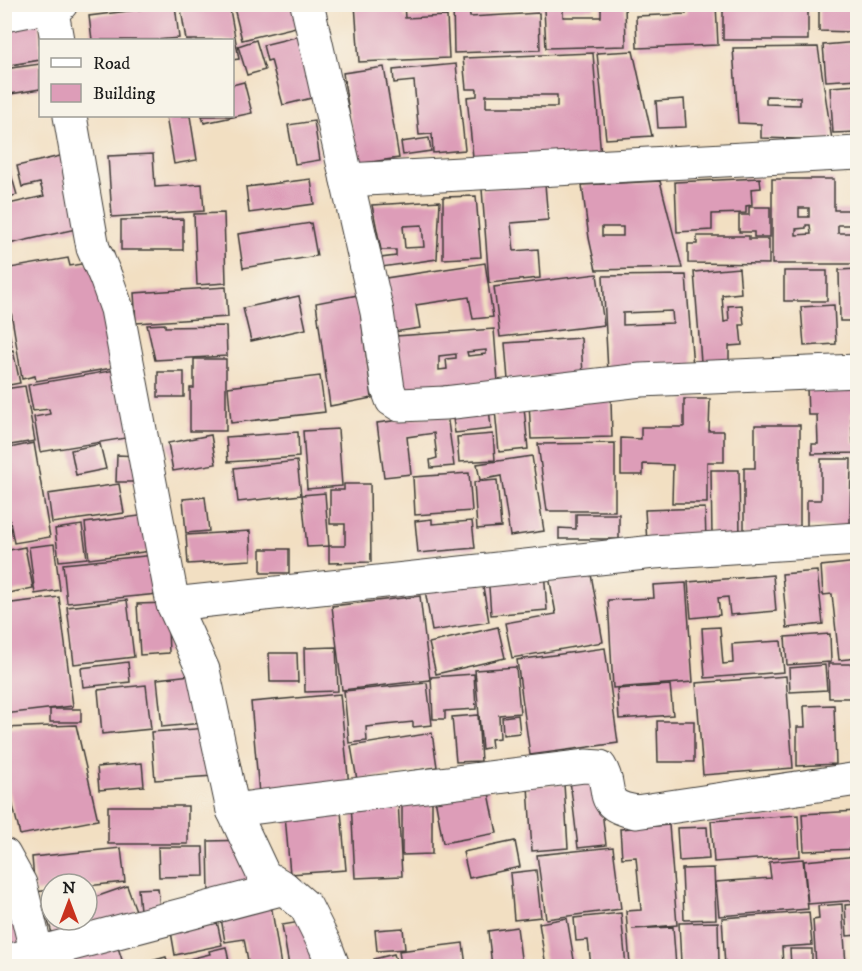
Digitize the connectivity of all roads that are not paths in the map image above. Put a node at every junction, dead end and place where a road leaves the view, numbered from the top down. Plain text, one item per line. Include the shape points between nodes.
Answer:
1 (307, 4) edge
2 (56, 5) edge
3 (4, 15) edge
4 (57, 39) edge
5 (70, 117) edge
6 (858, 153) edge
7 (347, 180) junction
8 (858, 371) edge
9 (858, 539) edge
10 (173, 604) junction
11 (858, 779) edge
12 (233, 810) junction
13 (4, 855) edge
14 (284, 888) junction
15 (37, 954) junction
16 (4, 962) edge
17 (333, 966) edge

1 - 7 street
2 - 3 street
2 - 4 street
5 - 10 street via 93,248 117,309
6 - 7 street
7 - 8 street via 377,312 388,389 392,400 400,405 641,380
9 - 10 street via 654,552
10 - 12 street via 203,670
11 - 12 street via 636,812 622,809 610,800 600,767 585,766
12 - 14 street via 264,876
13 - 15 street via 20,884
14 - 15 street
14 - 17 street via 306,907
15 - 16 street

